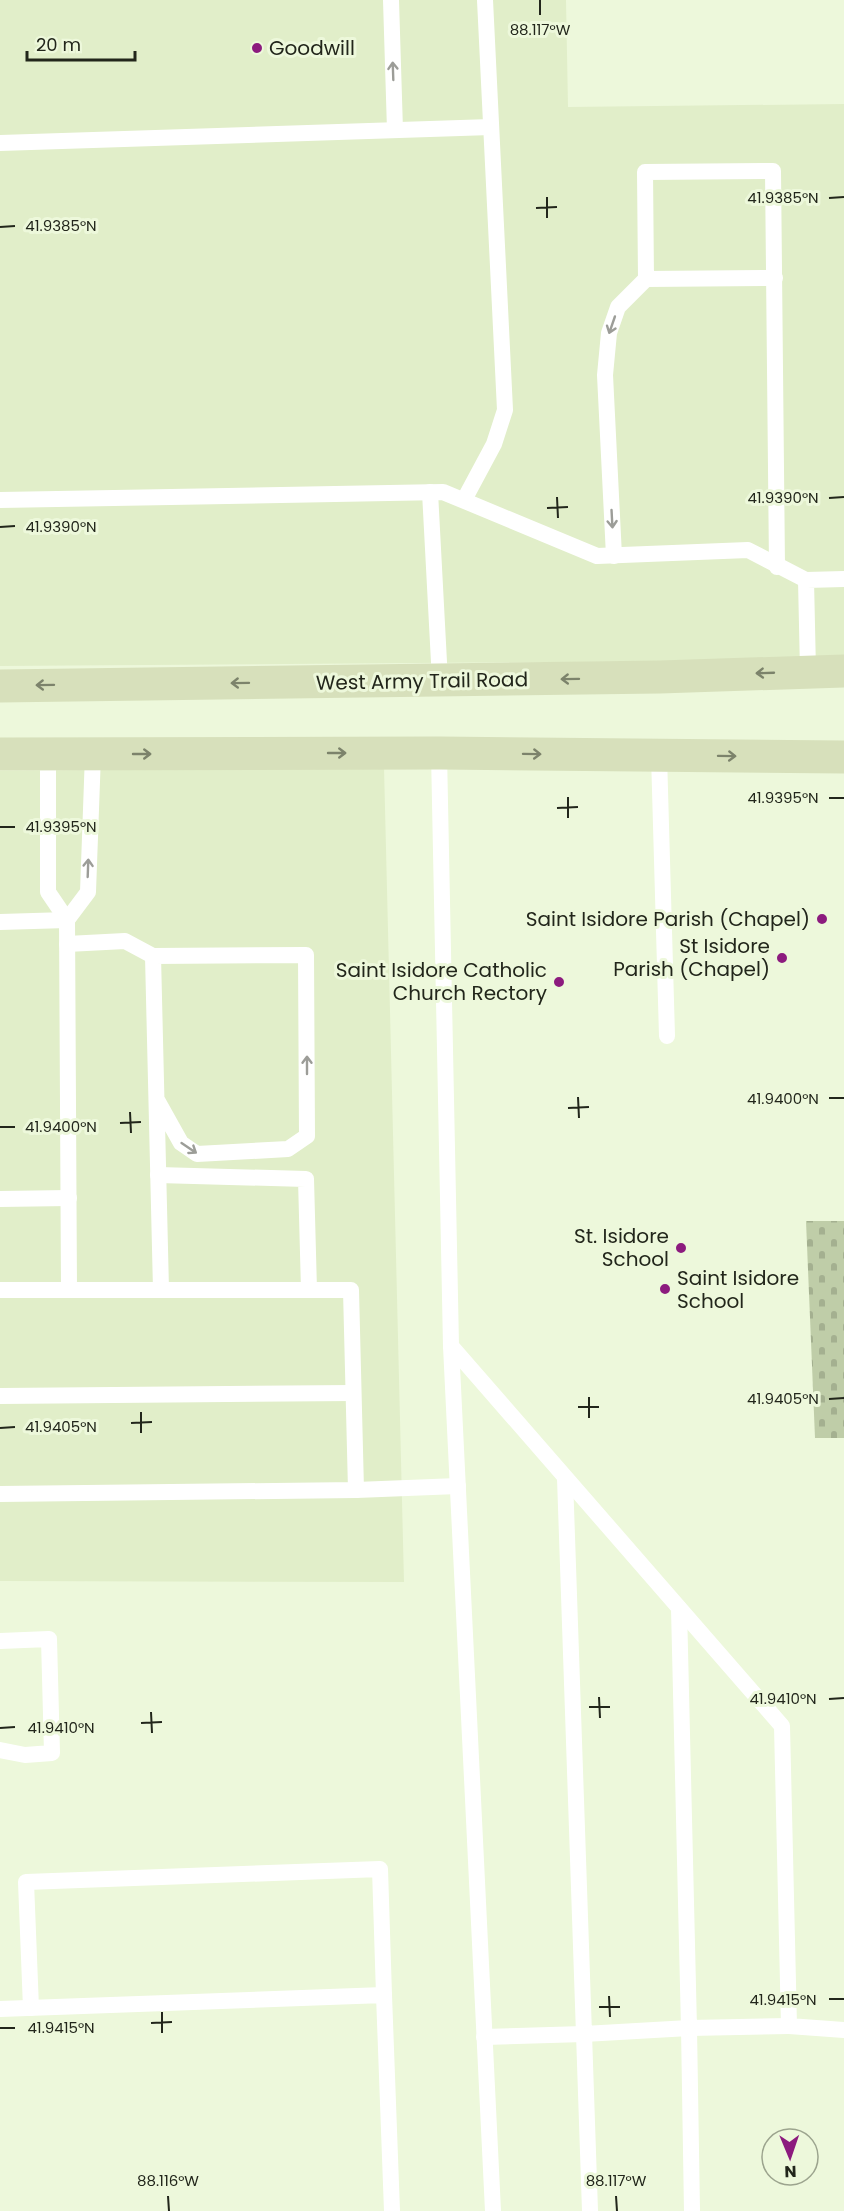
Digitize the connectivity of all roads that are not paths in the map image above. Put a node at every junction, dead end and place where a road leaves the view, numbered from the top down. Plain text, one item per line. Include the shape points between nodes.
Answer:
1 (391, 0) edge
2 (485, 0) edge
3 (491, 127) junction
4 (395, 130) junction
5 (0, 142) edge
6 (774, 278) junction
7 (646, 279) junction
8 (430, 492) junction
9 (0, 500) edge
10 (464, 500) junction
11 (614, 556) junction
12 (777, 567) junction
13 (844, 579) edge
14 (806, 580) junction
15 (808, 671) junction
16 (844, 671) edge
17 (440, 681) junction
18 (0, 686) edge
19 (439, 753) junction
20 (0, 754) edge
21 (48, 754) junction
22 (93, 754) junction
23 (659, 755) junction
24 (844, 757) edge
25 (67, 920) junction
26 (0, 922) edge
27 (67, 944) junction
28 (153, 956) junction
29 (667, 1036) dead end
30 (157, 1100) junction
31 (158, 1175) junction
32 (69, 1198) junction
33 (0, 1199) edge
34 (0, 1290) edge
35 (69, 1290) junction
36 (161, 1290) junction
37 (309, 1290) junction
38 (451, 1346) junction
39 (353, 1393) junction
40 (0, 1396) edge
41 (565, 1478) junction
42 (458, 1486) junction
43 (356, 1490) junction
44 (0, 1494) edge
45 (679, 1608) junction
46 (0, 1641) edge
47 (0, 1750) edge
48 (384, 1995) junction
49 (31, 2008) junction
50 (0, 2009) edge
51 (789, 2026) junction
52 (689, 2028) junction
53 (844, 2030) edge
54 (584, 2034) junction
55 (484, 2037) junction
56 (392, 2211) edge
57 (493, 2211) edge
58 (590, 2211) edge
59 (692, 2211) edge

4 -> 1 lane
2 - 3 lane
3 - 4 lane
3 - 10 lane via 505,410 494,444
4 - 5 lane
6 - 7 lane
6 - 7 lane via 774,171 645,172
6 - 12 lane
7 -> 11 lane via 618,307 609,333 605,375
8 - 9 lane
8 - 10 lane
8 - 17 lane
10 - 11 lane via 597,556
11 - 12 lane via 748,550
12 - 14 lane
13 - 14 lane
14 - 15 lane
15 - 16 main road, West Army Trail Road
15 -> 17 main road, West Army Trail Road
17 -> 18 main road, West Army Trail Road
22 -> 19 main road
19 -> 23 main road
19 - 38 lane
20 - 21 main road
21 - 22 main road
21 - 25 lane via 48,891
25 -> 22 lane via 87,892
23 -> 24 main road
23 - 29 lane
25 - 26 lane
25 - 27 lane
27 - 28 lane via 125,941
27 - 32 lane
28 - 30 lane
30 -> 28 lane via 181,1143 197,1154 288,1149 307,1136 306,955
30 - 31 lane
31 - 36 lane
31 - 37 lane via 306,1179
32 - 33 lane
32 - 35 lane
34 - 35 lane
35 - 36 lane
36 - 37 lane
37 - 39 lane via 351,1290
38 - 41 lane
38 - 42 lane
39 - 40 lane
39 - 43 lane
41 - 45 lane
41 - 54 lane
42 - 43 lane
42 - 55 lane
43 - 44 lane
45 - 51 lane via 782,1726
45 - 52 lane
46 - 47 lane via 50,1639 52,1753 25,1755
48 - 49 lane
48 - 49 lane via 380,1869 297,1872 26,1882
48 - 56 lane
49 - 50 lane
51 - 52 lane
51 - 53 lane
52 - 54 lane
52 - 59 lane
54 - 55 lane
54 - 58 lane
55 - 57 lane

